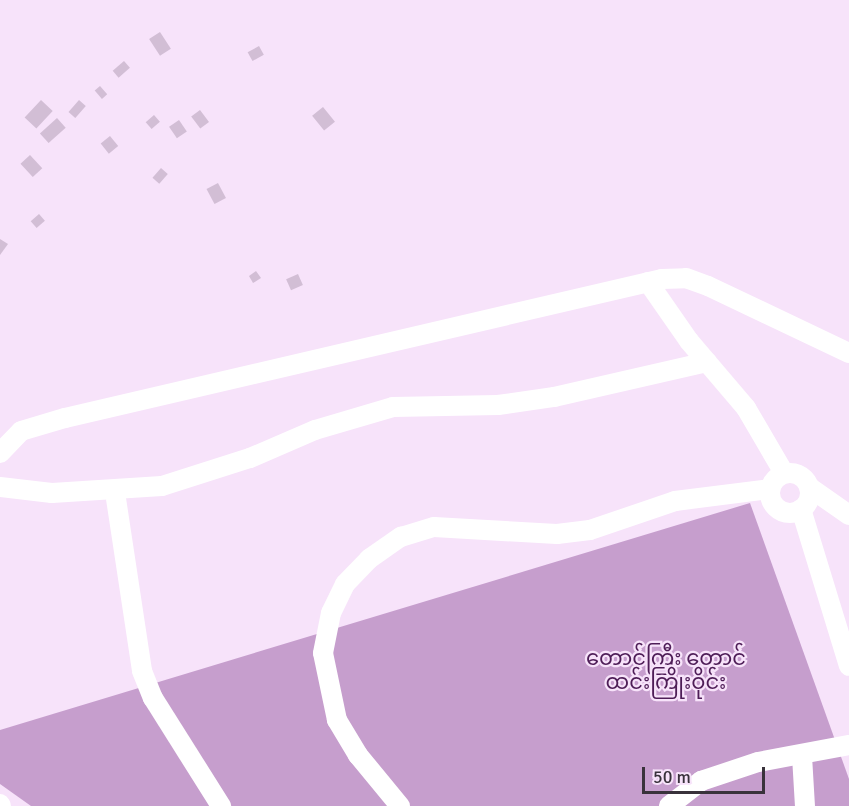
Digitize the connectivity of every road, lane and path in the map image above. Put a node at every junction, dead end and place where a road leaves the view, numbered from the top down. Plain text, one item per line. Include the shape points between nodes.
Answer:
1 (648, 282) junction
2 (849, 353) edge
3 (707, 362) junction
4 (0, 453) edge
5 (784, 473) junction
6 (809, 487) junction
7 (0, 488) edge
8 (770, 489) junction
9 (115, 492) junction
10 (801, 509) junction
11 (849, 515) edge
12 (849, 666) edge
13 (849, 745) edge
14 (802, 756) junction
15 (221, 806) edge
16 (400, 806) edge
17 (669, 806) edge
18 (805, 806) edge

1 - 2 street via 686,278
1 - 3 street
1 - 4 street via 65,418 21,431
3 - 5 street via 746,408
3 - 9 street via 554,397 498,405 393,407 315,430 200,475 162,486
5 - 6 street via 796,474
5 - 8 street
6 - 10 street via 809,500
6 - 11 street
7 - 9 street via 52,493
8 - 10 street via 770,498 777,508 789,513
8 - 16 street via 675,501 590,530 556,534 434,527 401,537 369,559 345,584 323,653 337,720 358,755
9 - 15 street via 142,671 153,698
10 - 12 street
13 - 14 street
14 - 17 street via 758,762 701,781
14 - 18 street

